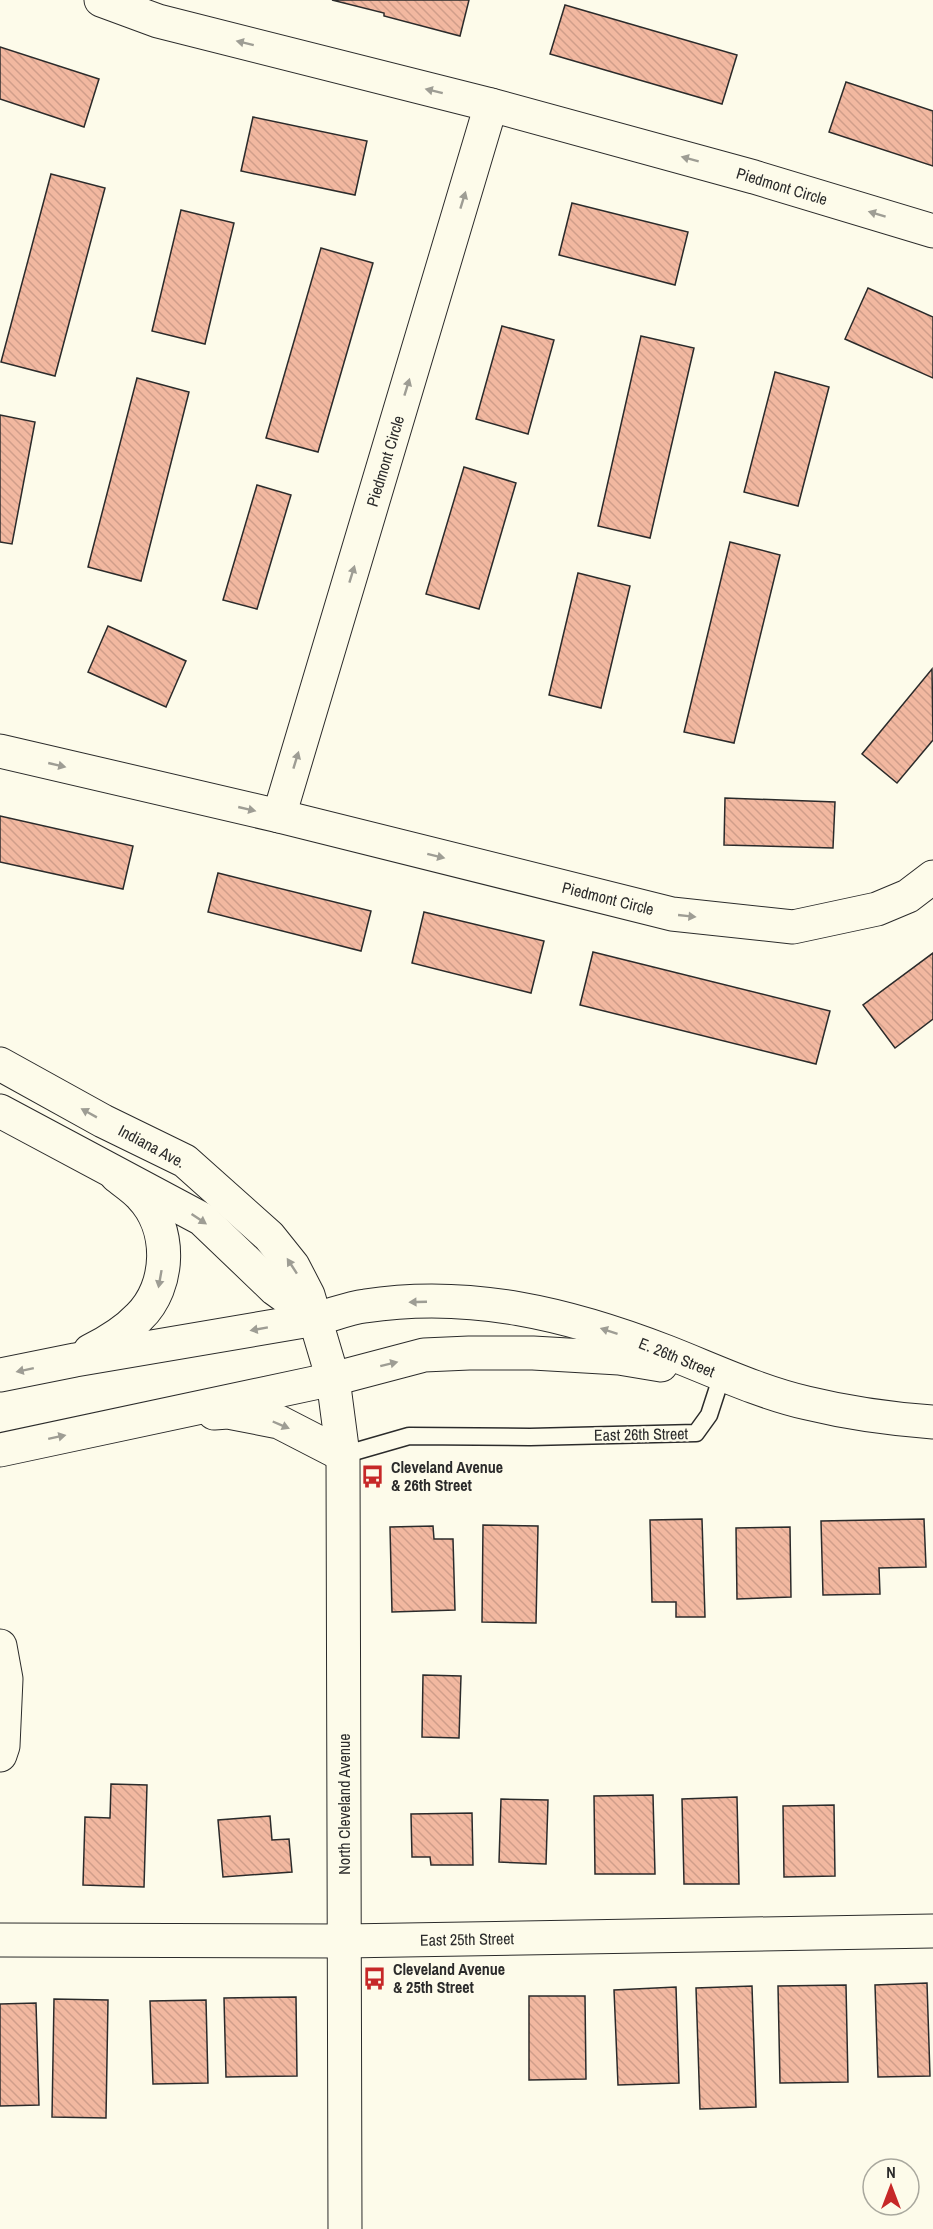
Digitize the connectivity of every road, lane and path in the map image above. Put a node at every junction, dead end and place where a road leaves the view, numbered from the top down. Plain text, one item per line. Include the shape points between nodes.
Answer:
1 (101, 0) edge
2 (491, 105) junction
3 (933, 231) edge
4 (0, 751) edge
5 (279, 816) junction
6 (933, 877) edge
7 (0, 1064) edge
8 (0, 1111) edge
9 (116, 1175) junction
10 (316, 1319) junction
11 (75, 1360) junction
12 (0, 1375) edge
13 (722, 1375) junction
14 (333, 1379) junction
15 (161, 1415) junction
16 (933, 1422) edge
17 (0, 1450) edge
18 (343, 1455) junction
19 (0, 1646) edge
20 (0, 1755) edge
21 (933, 1931) edge
22 (0, 1940) edge
23 (345, 1941) junction
24 (345, 2229) edge

2 -> 1 main road, Piedmont Circle via 158,21
3 -> 2 main road, Piedmont Circle
5 -> 2 main road, Piedmont Circle
4 -> 5 main road, Piedmont Circle
5 -> 6 main road, Piedmont Circle via 672,914 793,927 877,909 908,896
10 -> 7 main road, Indiana Ave. via 293,1266 269,1236 185,1161
8 - 9 main road
9 -> 10 main road via 202,1219 275,1288
9 -> 11 main road via 141,1196 162,1234 164,1261 159,1289 134,1322 112,1340
10 -> 11 main road, E. 26th Street
13 -> 10 main road, E. 26th Street via 611,1331 513,1306 417,1302 364,1306
10 - 14 main road, Indiana Ave.
11 -> 12 main road, E. 26th Street
14 -> 13 main road, E. 26th Street via 424,1355 469,1353 619,1358
13 - 16 main road via 806,1403
13 - 18 lane, East 26th Street via 709,1414 696,1433 409,1436
14 - 15 main road, E. 26th Street
14 - 18 main road, North Cleveland Avenue
17 -> 15 main road
15 -> 18 main road via 228,1412 279,1422
18 - 23 main road, North Cleveland Avenue
19 - 20 main road via 6,1679
21 - 23 main road, East 25th Street
22 - 23 main road, East 25th Street
23 - 24 main road, North Cleveland Avenue

